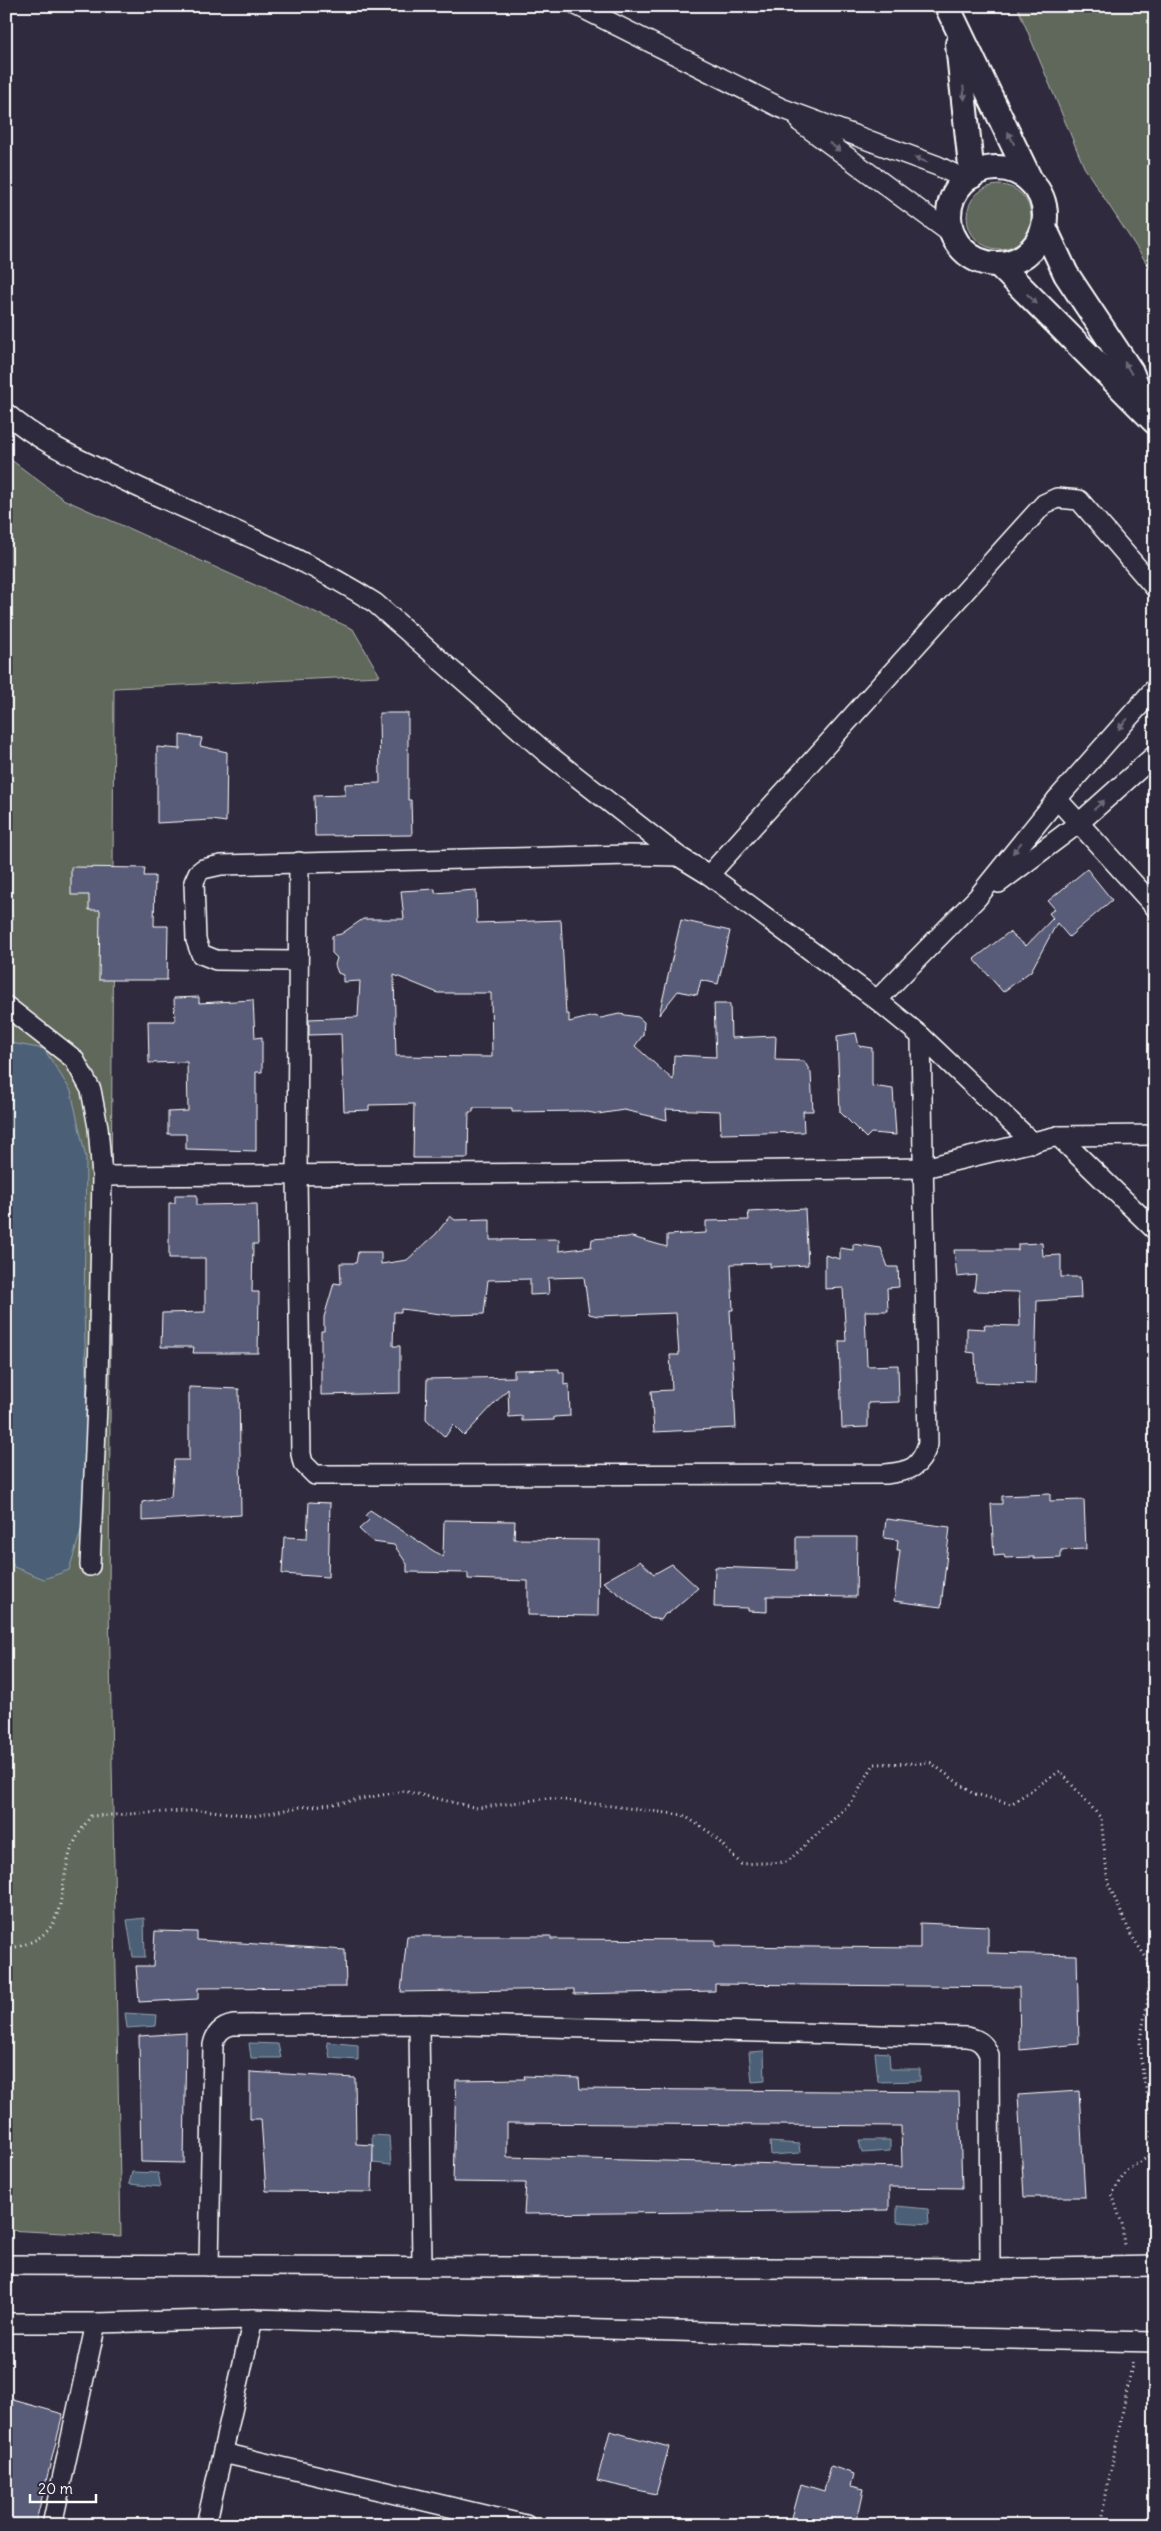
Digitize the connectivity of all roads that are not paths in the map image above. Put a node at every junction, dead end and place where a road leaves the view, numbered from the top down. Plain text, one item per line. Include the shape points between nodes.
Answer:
1 (578, 6) edge
2 (951, 17) edge
3 (781, 108) junction
4 (969, 178) junction
5 (1031, 182) junction
6 (1044, 227) junction
7 (953, 234) junction
8 (998, 264) junction
9 (6, 413) edge
10 (1151, 417) edge
11 (1155, 588) edge
12 (1155, 688) edge
13 (1155, 755) edge
14 (1057, 799) junction
15 (1079, 823) junction
16 (678, 856) junction
17 (299, 862) junction
18 (709, 875) junction
19 (978, 898) junction
20 (1155, 907) edge
21 (297, 961) junction
22 (877, 1000) junction
23 (6, 1006) edge
24 (922, 1036) junction
25 (1155, 1135) edge
26 (1058, 1136) junction
27 (1033, 1143) junction
28 (924, 1168) junction
29 (102, 1176) junction
30 (297, 1176) junction
31 (1155, 1230) edge
32 (90, 1566) dead end
33 (419, 2024) junction
34 (6, 2265) edge
35 (422, 2265) junction
36 (209, 2266) junction
37 (1155, 2266) edge
38 (990, 2269) junction
39 (253, 2319) junction
40 (6, 2323) edge
41 (96, 2323) junction
42 (1146, 2342) edge
43 (223, 2453) junction
44 (52, 2525) edge
45 (206, 2525) edge
46 (526, 2525) edge

1 - 3 street
2 -> 4 street
5 -> 2 street
4 -> 3 street
3 -> 7 street
4 - 5 street via 985,170 1003,169 1020,174
4 - 7 street via 951,204
5 - 6 street via 1044,205
6 - 8 street via 1029,252 1013,261
10 -> 6 street via 1131,372 1066,274
7 - 8 street via 970,255 983,262
8 -> 10 street
9 - 16 street via 50,445 269,546 375,603 545,752
11 - 18 street via 1079,500 1057,498 1044,504
12 -> 14 street
15 -> 13 street
14 - 15 street
14 -> 19 street
15 - 19 street
15 - 20 street
16 - 17 street
16 - 18 street
17 - 21 street
17 - 21 street via 211,866 198,873 194,882 196,940 201,954 216,960
18 - 22 street
19 - 22 street
21 - 30 street
22 - 24 street
23 - 29 street via 74,1059 91,1090
24 - 27 street
24 - 28 street
25 - 26 street
26 - 27 street
26 - 31 street
27 - 28 street
28 - 30 street
28 - 30 street via 928,1444 924,1458 916,1466 886,1474 315,1475 303,1463 301,1454
29 - 30 street
29 - 32 street
33 - 35 street
33 - 36 street via 233,2025 217,2033 213,2045
33 - 38 street via 967,2037 978,2040 987,2048 989,2056
34 - 36 street
35 - 36 street
35 - 38 street
37 - 38 street
39 - 41 street
39 - 42 street
39 - 43 street
40 - 41 street
41 - 44 street
43 - 45 street
43 - 46 street

